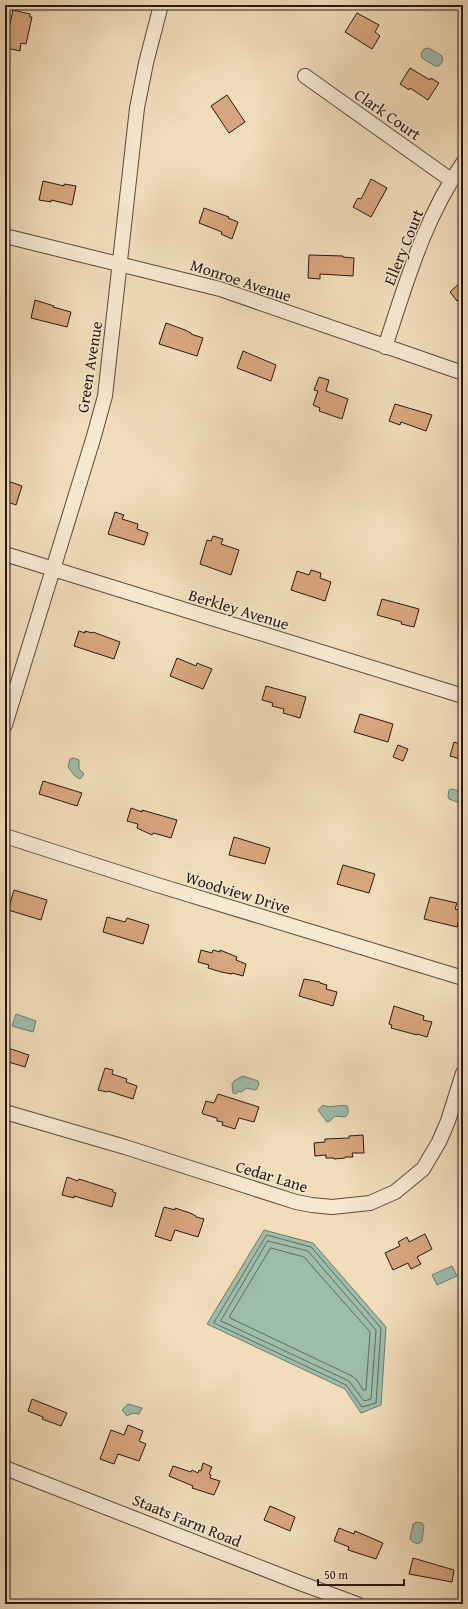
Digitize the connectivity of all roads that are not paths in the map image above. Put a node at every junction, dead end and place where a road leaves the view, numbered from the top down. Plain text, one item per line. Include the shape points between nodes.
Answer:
1 (161, 5) edge
2 (305, 76) dead end
3 (463, 163) edge
4 (451, 180) junction
5 (5, 236) edge
6 (120, 264) junction
7 (385, 347) junction
8 (463, 373) edge
9 (5, 554) edge
10 (52, 570) junction
11 (463, 696) edge
12 (5, 725) edge
13 (5, 836) edge
14 (463, 978) edge
15 (463, 1073) edge
16 (5, 1112) edge
17 (5, 1468) edge
18 (357, 1604) edge

1 - 6 street, Green Avenue via 138,101
2 - 4 street, Clark Court
3 - 4 street, Ellery Court
4 - 7 street, Ellery Court via 427,227
5 - 6 street, Monroe Avenue
6 - 7 street, Monroe Avenue via 220,289
6 - 10 street, Green Avenue via 104,396
7 - 8 street, Monroe Avenue
9 - 10 street, Berkley Avenue
10 - 11 street, Berkley Avenue
10 - 12 street, Green Avenue
13 - 14 street, Woodview Drive
15 - 16 street, Cedar Lane via 439,1142 423,1169 395,1192 370,1203 332,1207 296,1202 125,1147
17 - 18 street, Staats Farm Road

